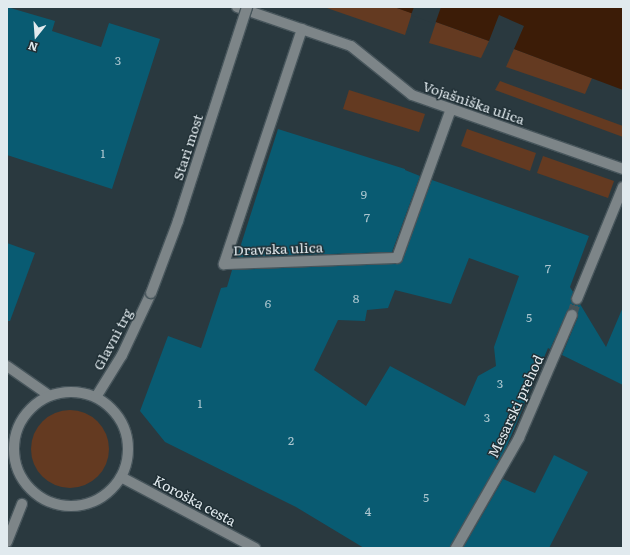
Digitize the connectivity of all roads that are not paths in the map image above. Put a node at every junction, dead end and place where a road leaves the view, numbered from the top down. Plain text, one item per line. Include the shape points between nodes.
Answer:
1 (237, 7) edge
2 (247, 7) edge
3 (302, 29) junction
4 (451, 109) junction
5 (623, 169) edge
6 (623, 187) edge
7 (150, 293) joint
8 (577, 299) tunnel mouth
9 (572, 315) tunnel mouth
10 (7, 366) edge
11 (50, 396) junction
12 (96, 397) junction
13 (11, 434) edge
14 (121, 477) junction
15 (22, 504) dead end
16 (7, 542) edge
17 (255, 548) edge
18 (456, 548) edge

1 - 3 street, Vojašniška ulica
2 - 7 street, Stari most, bridge via 178,221
3 - 4 street, Vojašniška ulica via 351,46 412,95
3 - 4 street, Dravska ulica via 224,264 398,258
4 - 5 street, Vojašniška ulica
6 - 8 street
7 - 12 street, Glavni trg via 122,355
9 - 18 street, Mesarski prehod via 519,438
10 - 11 street
11 - 12 street via 73,392
11 - 13 street via 28,412
12 - 14 street via 114,411 126,432 128,455
13 - 14 street via 21,475 28,486 50,502 77,506 90,503 103,497
14 - 17 street, Koroška cesta
15 - 16 street

